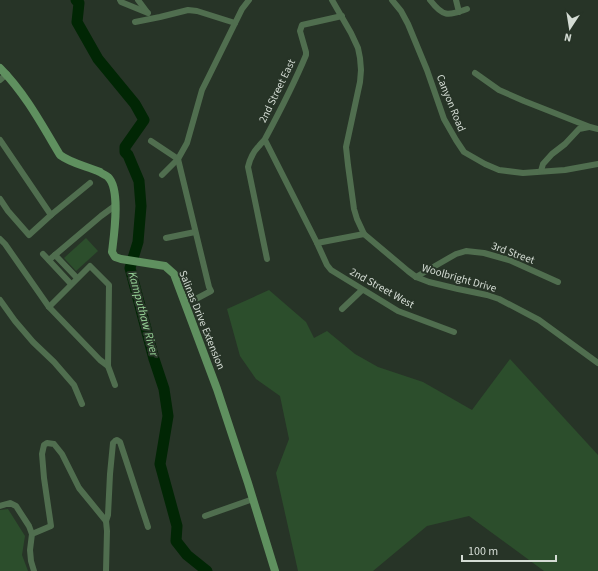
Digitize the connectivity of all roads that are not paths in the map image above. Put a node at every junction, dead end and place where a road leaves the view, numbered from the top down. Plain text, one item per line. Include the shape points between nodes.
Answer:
1 (120, 0) edge
2 (138, 0) edge
3 (249, 0) edge
4 (332, 0) edge
5 (392, 0) edge
6 (430, 0) edge
7 (456, 0) edge
8 (467, 10) dead end
9 (459, 12) junction
10 (149, 16) junction
11 (342, 16) junction
12 (135, 22) dead end
13 (235, 23) junction
14 (0, 68) edge
15 (475, 73) dead end
16 (7, 74) junction
17 (0, 80) edge
18 (590, 127) junction
19 (598, 129) edge
20 (0, 140) edge
21 (265, 140) junction
22 (151, 141) dead end
23 (178, 159) junction
24 (598, 164) edge
25 (541, 171) junction
26 (162, 175) dead end
27 (90, 183) dead end
28 (0, 199) edge
29 (116, 205) junction
30 (0, 209) edge
31 (8, 211) junction
32 (51, 215) junction
33 (195, 232) junction
34 (364, 234) junction
35 (166, 238) dead end
36 (2, 243) edge
37 (318, 243) junction
38 (44, 254) dead end
39 (55, 255) junction
40 (267, 259) dead end
41 (49, 260) junction
42 (416, 277) junction
43 (77, 278) junction
44 (558, 282) dead end
45 (71, 284) junction
46 (362, 290) junction
47 (0, 300) edge
48 (194, 300) dead end
49 (49, 306) junction
50 (342, 309) dead end
51 (454, 332) dead end
52 (598, 363) edge
53 (108, 366) junction
54 (115, 385) dead end
55 (82, 404) dead end
56 (253, 499) junction
57 (0, 506) edge
58 (206, 516) dead end
59 (106, 521) junction
60 (148, 527) dead end
61 (32, 534) junction
62 (34, 571) edge
63 (106, 571) edge
64 (275, 571) edge

1 - 10 street
2 - 10 street
3 - 13 street
4 - 11 street, Woolbright Drive
5 - 25 street, Canyon Road via 408,24 444,119 464,152 498,170 523,173
6 - 9 street via 441,12
7 - 9 street
8 - 9 street
10 - 12 street
10 - 13 street via 188,10
11 - 21 street, 2nd Street East via 302,25 300,31 306,55
11 - 34 street, Woolbright Drive via 358,48 361,70 346,147 354,209
13 - 23 street via 202,90 187,143
14 - 16 street, Salinas Drive Extension
15 - 18 street via 499,90
16 - 17 street
16 - 29 street, Salinas Drive Extension via 21,91 60,155 108,177
18 - 19 street
18 - 25 street via 579,129 552,154 543,164
20 - 32 street
21 - 37 street, 2nd Street East
21 - 40 street via 255,150 248,167
22 - 23 street
23 - 26 street
23 - 33 street
24 - 25 street, Canyon Road
27 - 32 street
28 - 31 street
29 - 39 street
29 - 56 street, Salinas Drive Extension via 112,252 115,257 121,259 165,266 174,274 217,389
30 - 31 street
31 - 32 street via 29,235
33 - 35 street
33 - 48 street via 211,291
34 - 37 street
34 - 42 street, Woolbright Drive
36 - 49 street
37 - 46 street, 2nd Street West via 331,270
38 - 41 street
39 - 41 street
39 - 43 street
41 - 45 street
42 - 44 street, 3rd Street via 466,251 509,260
42 - 52 street, Woolbright Drive via 499,299 539,320
43 - 45 street
43 - 53 street via 90,266 109,285
45 - 49 street
46 - 50 street
46 - 51 street, 2nd Street West via 398,311
47 - 55 street via 33,342 74,385
49 - 53 street
53 - 54 street
56 - 58 street
56 - 64 street, Salinas Drive Extension
57 - 61 street via 10,503 16,506
59 - 60 street via 113,443 117,440 120,442
59 - 61 street via 79,488 62,454 54,444 47,443 42,454 51,526
59 - 63 street
61 - 62 street via 30,550

